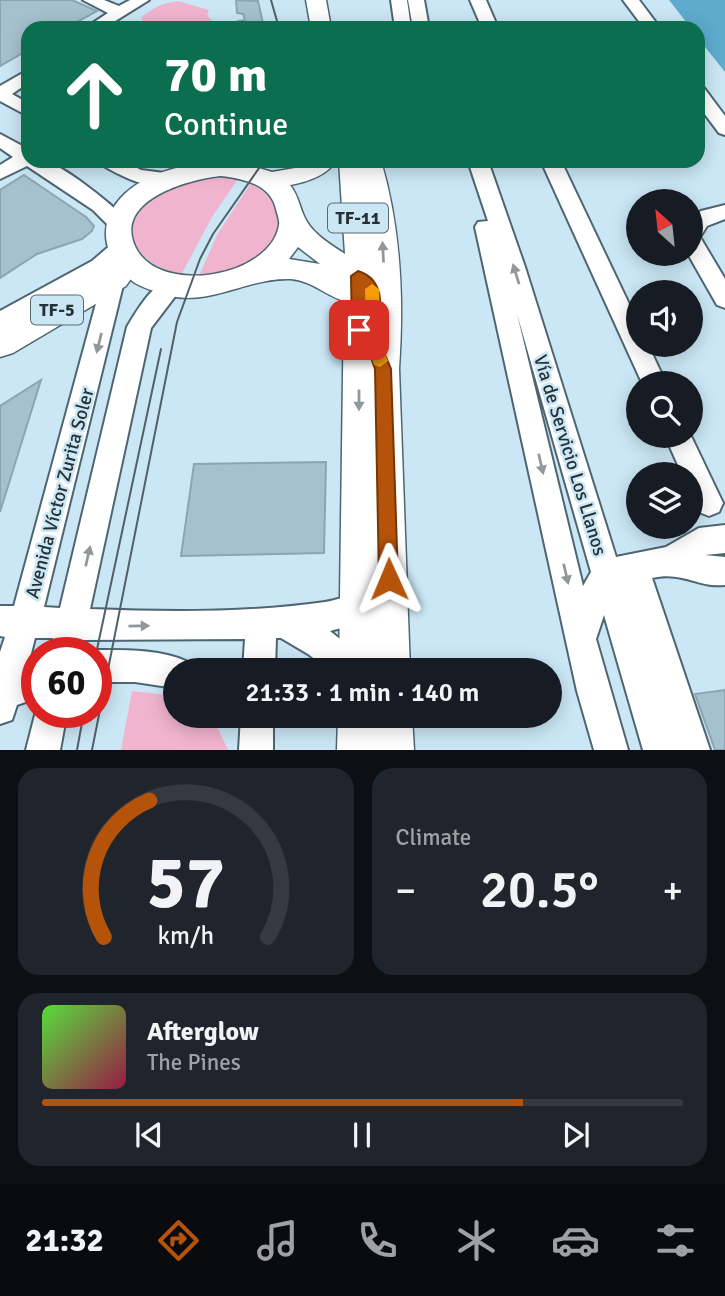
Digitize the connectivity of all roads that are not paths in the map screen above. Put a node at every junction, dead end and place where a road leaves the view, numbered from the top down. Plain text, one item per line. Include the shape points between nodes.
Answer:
1 (91, 0) edge
2 (141, 0) edge
3 (155, 0) edge
4 (302, 0) edge
5 (316, 0) edge
6 (416, 0) edge
7 (478, 0) edge
8 (631, 0) edge
9 (399, 1) edge
10 (120, 12) junction
11 (105, 21) edge
12 (120, 21) edge
13 (305, 21) edge
14 (320, 21) edge
15 (402, 21) edge
16 (420, 21) edge
17 (487, 21) edge
18 (647, 21) edge
19 (21, 70) edge
20 (21, 80) edge
21 (0, 81) edge
22 (0, 94) edge
23 (705, 102) edge
24 (21, 107) edge
25 (725, 129) edge
26 (0, 140) edge
27 (21, 154) edge
28 (21, 162) edge
29 (44, 168) edge
30 (122, 168) edge
31 (313, 168) edge
32 (352, 168) edge
33 (371, 168) edge
34 (466, 168) edge
35 (480, 168) edge
36 (554, 168) edge
37 (0, 173) edge
38 (165, 179) junction
39 (268, 181) junction
40 (725, 212) edge
41 (704, 218) edge
42 (293, 222) junction
43 (120, 252) junction
44 (704, 261) edge
45 (257, 271) junction
46 (172, 286) junction
47 (501, 288) junction
48 (359, 292) junction
49 (725, 299) edge
50 (0, 322) edge
51 (0, 343) edge
52 (383, 369) junction
53 (647, 371) edge
54 (684, 448) edge
55 (709, 503) dead end
56 (725, 539) edge
57 (671, 560) junction
58 (621, 570) junction
59 (725, 570) edge
60 (374, 603) junction
61 (12, 620) edge
62 (71, 622) junction
63 (272, 623) junction
64 (68, 637) edge
65 (581, 639) junction
66 (262, 658) edge
67 (338, 658) edge
68 (362, 658) edge
69 (387, 658) edge
70 (112, 666) edge
71 (163, 670) edge
72 (15, 685) edge
73 (48, 728) edge
74 (257, 728) edge
75 (359, 728) edge
76 (391, 728) edge
77 (611, 745) edge
78 (43, 750) edge
79 (256, 750) edge
80 (359, 750) edge
81 (392, 750) edge
82 (660, 750) edge
83 (693, 750) edge

1 - 10 street
2 - 10 street
3 - 12 street
4 - 13 main road
5 - 14 main road
6 - 16 street
7 - 17 street
8 - 18 street
9 - 15 street
10 - 11 street
19 - 21 street
20 - 22 street
22 - 24 street
23 - 25 street
26 - 27 street
28 - 37 street
29 - 43 street via 100,205
30 - 38 street via 137,176
31 - 39 main road via 302,175
32 - 48 main road, TF-11
52 -> 33 main road, TF-11 via 387,338 382,228
34 - 47 street, Vía de Servicio Los Llanos
58 -> 35 street, Vía de Servicio Los Llanos via 577,482
36 - 53 street
38 - 39 main road via 192,170 221,168 249,172
38 - 43 main road via 137,197
39 - 42 main road via 288,201
40 - 41 street
42 - 45 main road via 280,251
42 - 48 main road
43 - 46 main road via 146,277
43 - 50 street
43 - 51 highway, TF-5
43 -> 61 street, Avenida Víctor Zurita Soler via 97,350
44 - 49 street
45 - 46 main road via 216,286
45 - 48 main road via 308,270
62 -> 46 street, Avenida Víctor Zurita Soler via 139,327
47 - 58 street via 546,414 583,544
47 -> 65 street, Vía de Servicio Los Llanos
48 - 52 main road via 373,292 374,343
48 -> 60 main road
52 - 60 main road
54 - 55 street
56 - 57 street via 699,542
57 - 58 street
57 - 59 street via 714,572
58 - 65 street via 596,591
58 - 82 street, Vía de Servicio Los Llanos
58 - 83 street via 673,689
60 - 63 street
60 - 68 main road
60 - 69 main road
61 - 62 street
61 - 72 street, Avenida Víctor Zurita Soler
62 -> 63 street via 128,626
62 - 64 street, Avenida Víctor Zurita Soler
63 - 66 street
63 - 67 street via 326,646
65 - 77 street, Vía de Servicio Los Llanos
70 - 71 street
73 - 78 street
74 - 79 street
75 - 80 main road
76 - 81 main road

